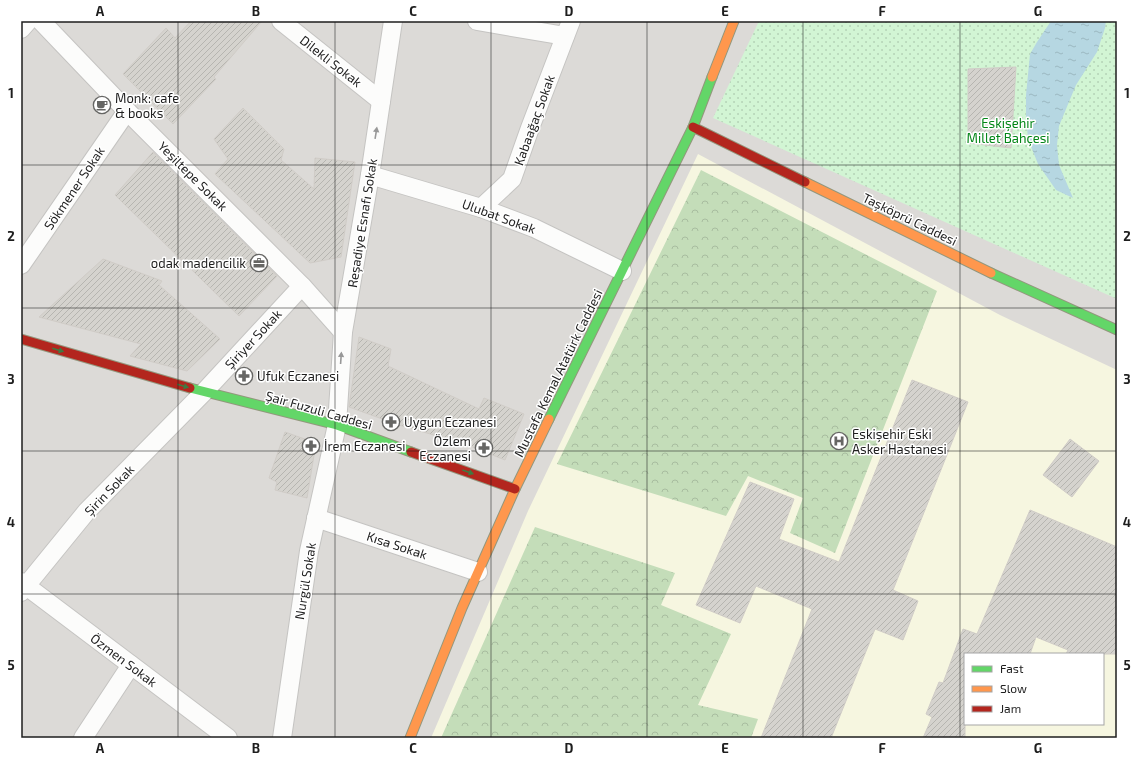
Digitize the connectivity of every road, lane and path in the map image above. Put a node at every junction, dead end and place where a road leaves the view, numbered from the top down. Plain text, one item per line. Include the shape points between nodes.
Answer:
1 (28, 21) edge
2 (41, 21) edge
3 (281, 21) edge
4 (393, 21) edge
5 (477, 21) edge
6 (734, 21) edge
7 (568, 28) edge
8 (21, 29) edge
9 (381, 101) junction
10 (127, 110) junction
11 (693, 127) junction
12 (370, 176) junction
13 (481, 208) junction
14 (21, 265) edge
15 (622, 271) junction
16 (302, 286) junction
17 (1117, 330) edge
18 (343, 332) junction
19 (21, 339) edge
20 (204, 392) junction
21 (337, 425) junction
22 (515, 489) junction
23 (316, 518) junction
24 (478, 572) junction
25 (23, 587) edge
26 (131, 665) junction
27 (83, 738) edge
28 (228, 738) edge
29 (282, 738) edge
30 (410, 738) edge

1 - 8 street
2 - 10 street, Yeşiltepe Sokak
3 - 9 street, Dilekli Sokak
4 - 9 street, Reşadiye Esnafı Sokak
5 - 7 street
6 - 11 main road, Mustafa Kemal Atatürk Caddesi
7 - 13 street, Kabaağaç Sokak via 512,179
12 -> 9 street, Reşadiye Esnafı Sokak
10 - 14 street, Sökmener Sokak
10 - 16 street, Yeşiltepe Sokak
11 - 15 main road, Mustafa Kemal Atatürk Caddesi
11 - 17 main road, Taşköprü Caddesi via 972,264
12 - 13 street, Ulubat Sokak
12 - 18 street, Reşadiye Esnafı Sokak
13 - 15 street, Ulubat Sokak via 534,228
15 - 22 main road, Mustafa Kemal Atatürk Caddesi
16 - 18 street, Yeşiltepe Sokak
16 - 20 street, Şiriyer Sokak
21 -> 18 street, Reşadiye Esnafı Sokak
19 -> 20 main road, Şair Fuzuli Caddesi
20 - 21 main road, Şair Fuzuli Caddesi
20 - 25 street, Şirin Sokak via 88,512
21 -> 22 main road, Şair Fuzuli Caddesi
21 - 23 street, Nurgül Sokak
22 - 24 main road, Mustafa Kemal Atatürk Caddesi
23 - 24 street, Kısa Sokak
23 - 29 street, Nurgül Sokak
24 - 30 main road, Mustafa Kemal Atatürk Caddesi
25 - 26 street, Özmen Sokak
26 - 27 street
26 - 28 street, Özmen Sokak

